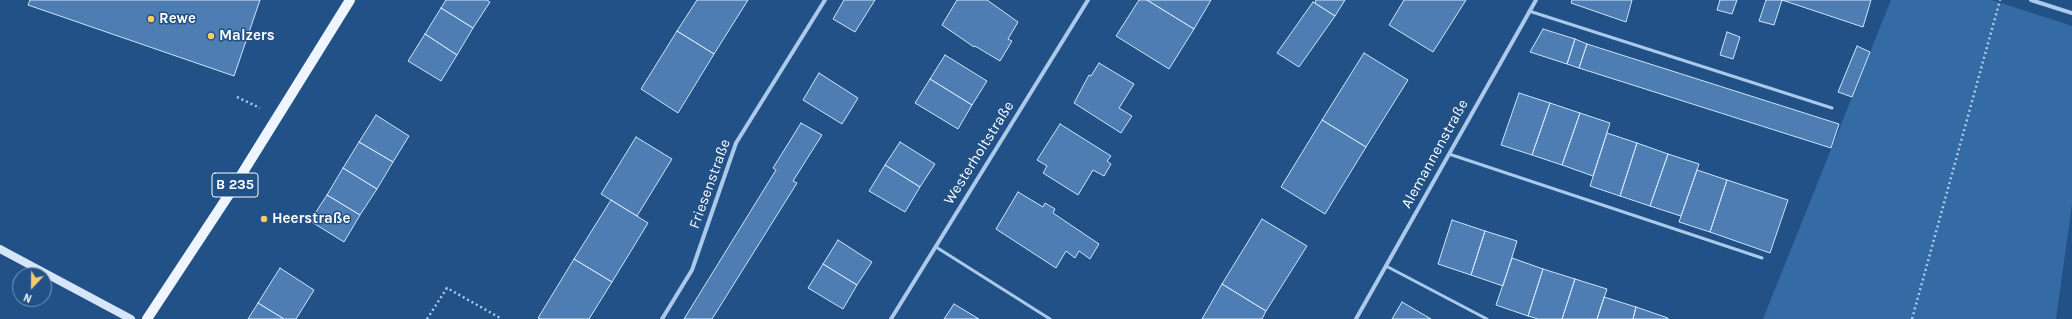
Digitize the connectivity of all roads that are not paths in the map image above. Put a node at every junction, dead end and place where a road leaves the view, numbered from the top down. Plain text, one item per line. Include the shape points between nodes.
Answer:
1 (350, 0) edge
2 (825, 0) edge
3 (1088, 0) edge
4 (1536, 0) edge
5 (2032, 0) edge
6 (1529, 11) junction
7 (2072, 13) edge
8 (1832, 108) dead end
9 (1449, 154) junction
10 (936, 247) junction
11 (0, 249) edge
12 (1762, 258) dead end
13 (1386, 266) junction
14 (131, 319) edge
15 (147, 319) edge
16 (662, 319) edge
17 (891, 319) edge
18 (1050, 319) edge
19 (1356, 319) edge
20 (1487, 319) edge

1 - 15 main road, B 235
2 - 16 street, Friesenstraße via 736,143 692,270
3 - 10 street, Westerholtstraße
4 - 6 street, Alemannenstraße
5 - 7 street
6 - 8 lane
6 - 9 street, Alemannenstraße
9 - 12 lane
9 - 13 street, Alemannenstraße
10 - 17 street, Westerholtstraße
10 - 18 lane
11 - 14 street
13 - 19 street, Alemannenstraße
13 - 20 lane

